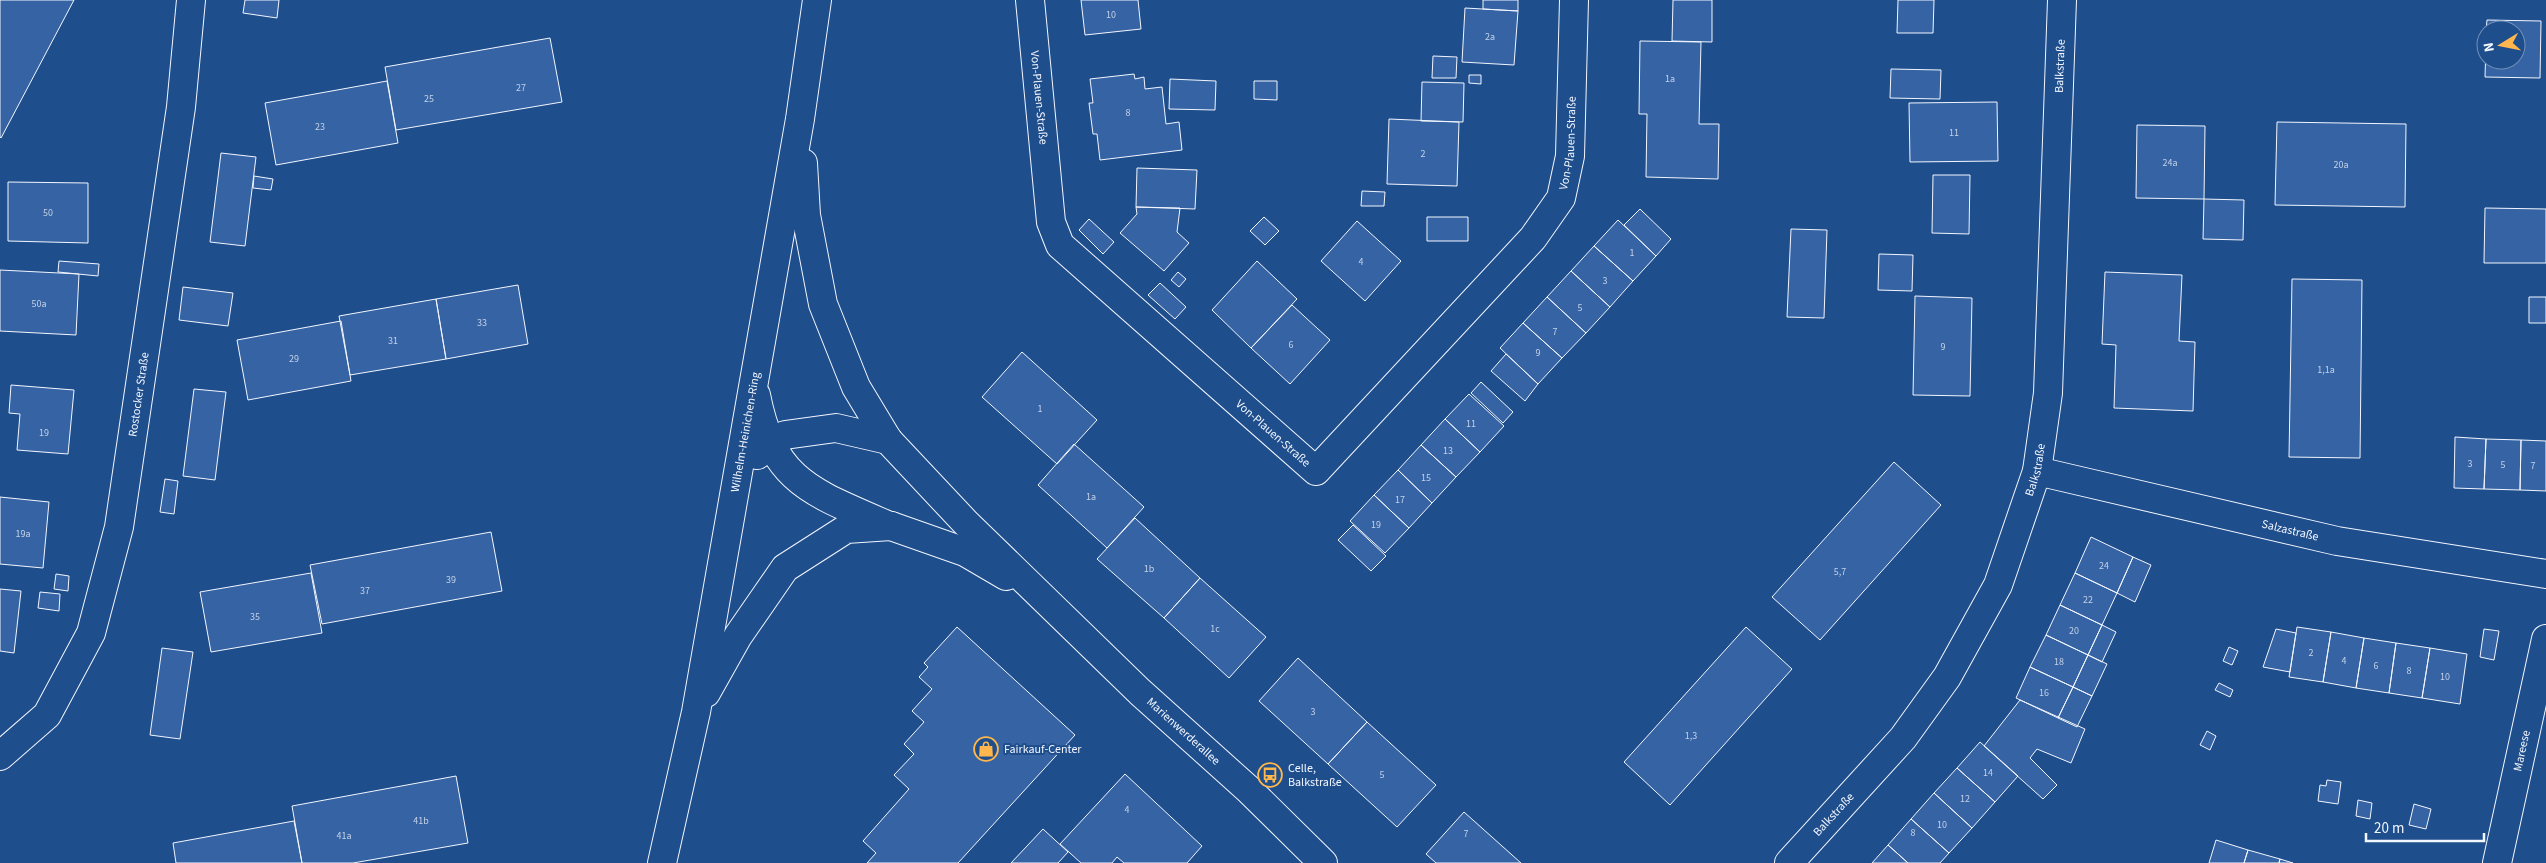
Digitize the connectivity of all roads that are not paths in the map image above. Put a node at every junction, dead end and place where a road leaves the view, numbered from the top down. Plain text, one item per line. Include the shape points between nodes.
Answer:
1 (190, 0) edge
2 (817, 0) edge
3 (1030, 0) edge
4 (1574, 0) edge
5 (2062, 0) edge
6 (800, 119) junction
7 (754, 383) junction
8 (888, 440) junction
9 (771, 445) junction
10 (740, 467) junction
11 (2037, 471) junction
12 (891, 526) junction
13 (2546, 574) edge
14 (1044, 598) junction
15 (2546, 639) edge
16 (696, 712) junction
17 (0, 756) edge
18 (662, 863) edge
19 (1323, 863) edge
20 (1789, 863) edge
21 (2497, 863) edge

1 - 17 street, Rostocker Straße via 181,107 119,528 91,633 47,715
2 - 6 street, Wilhelm-Heinichen-Ring
3 - 4 street, Von-Plauen-Straße via 1051,222 1060,245 1316,471 1533,238 1561,198 1570,156
5 - 11 street, Balkstraße via 2048,393
6 - 7 street, Wilhelm-Heinichen-Ring
6 - 8 street, Marienwerderallee via 806,215 822,304 856,387
7 - 9 street, Marienwerderallee via 762,422
7 - 10 street, Wilhelm-Heinichen-Ring
8 - 9 street via 836,428 785,436
8 - 14 street, Marienwerderallee via 966,523
9 - 10 street
9 - 12 street, Marienwerderallee via 796,479 823,496
10 - 16 street, Wilhelm-Heinichen-Ring
11 - 13 street, Salzastraße via 2336,541
11 - 20 street, Balkstraße via 1998,585 1947,677 1903,738
12 - 14 street, Marienwerderallee via 965,552
12 - 16 street via 846,530 785,568 738,636
14 - 19 street, Marienwerderallee
15 - 21 street, Mareese
16 - 18 street, Wilhelm-Heinichen-Ring

